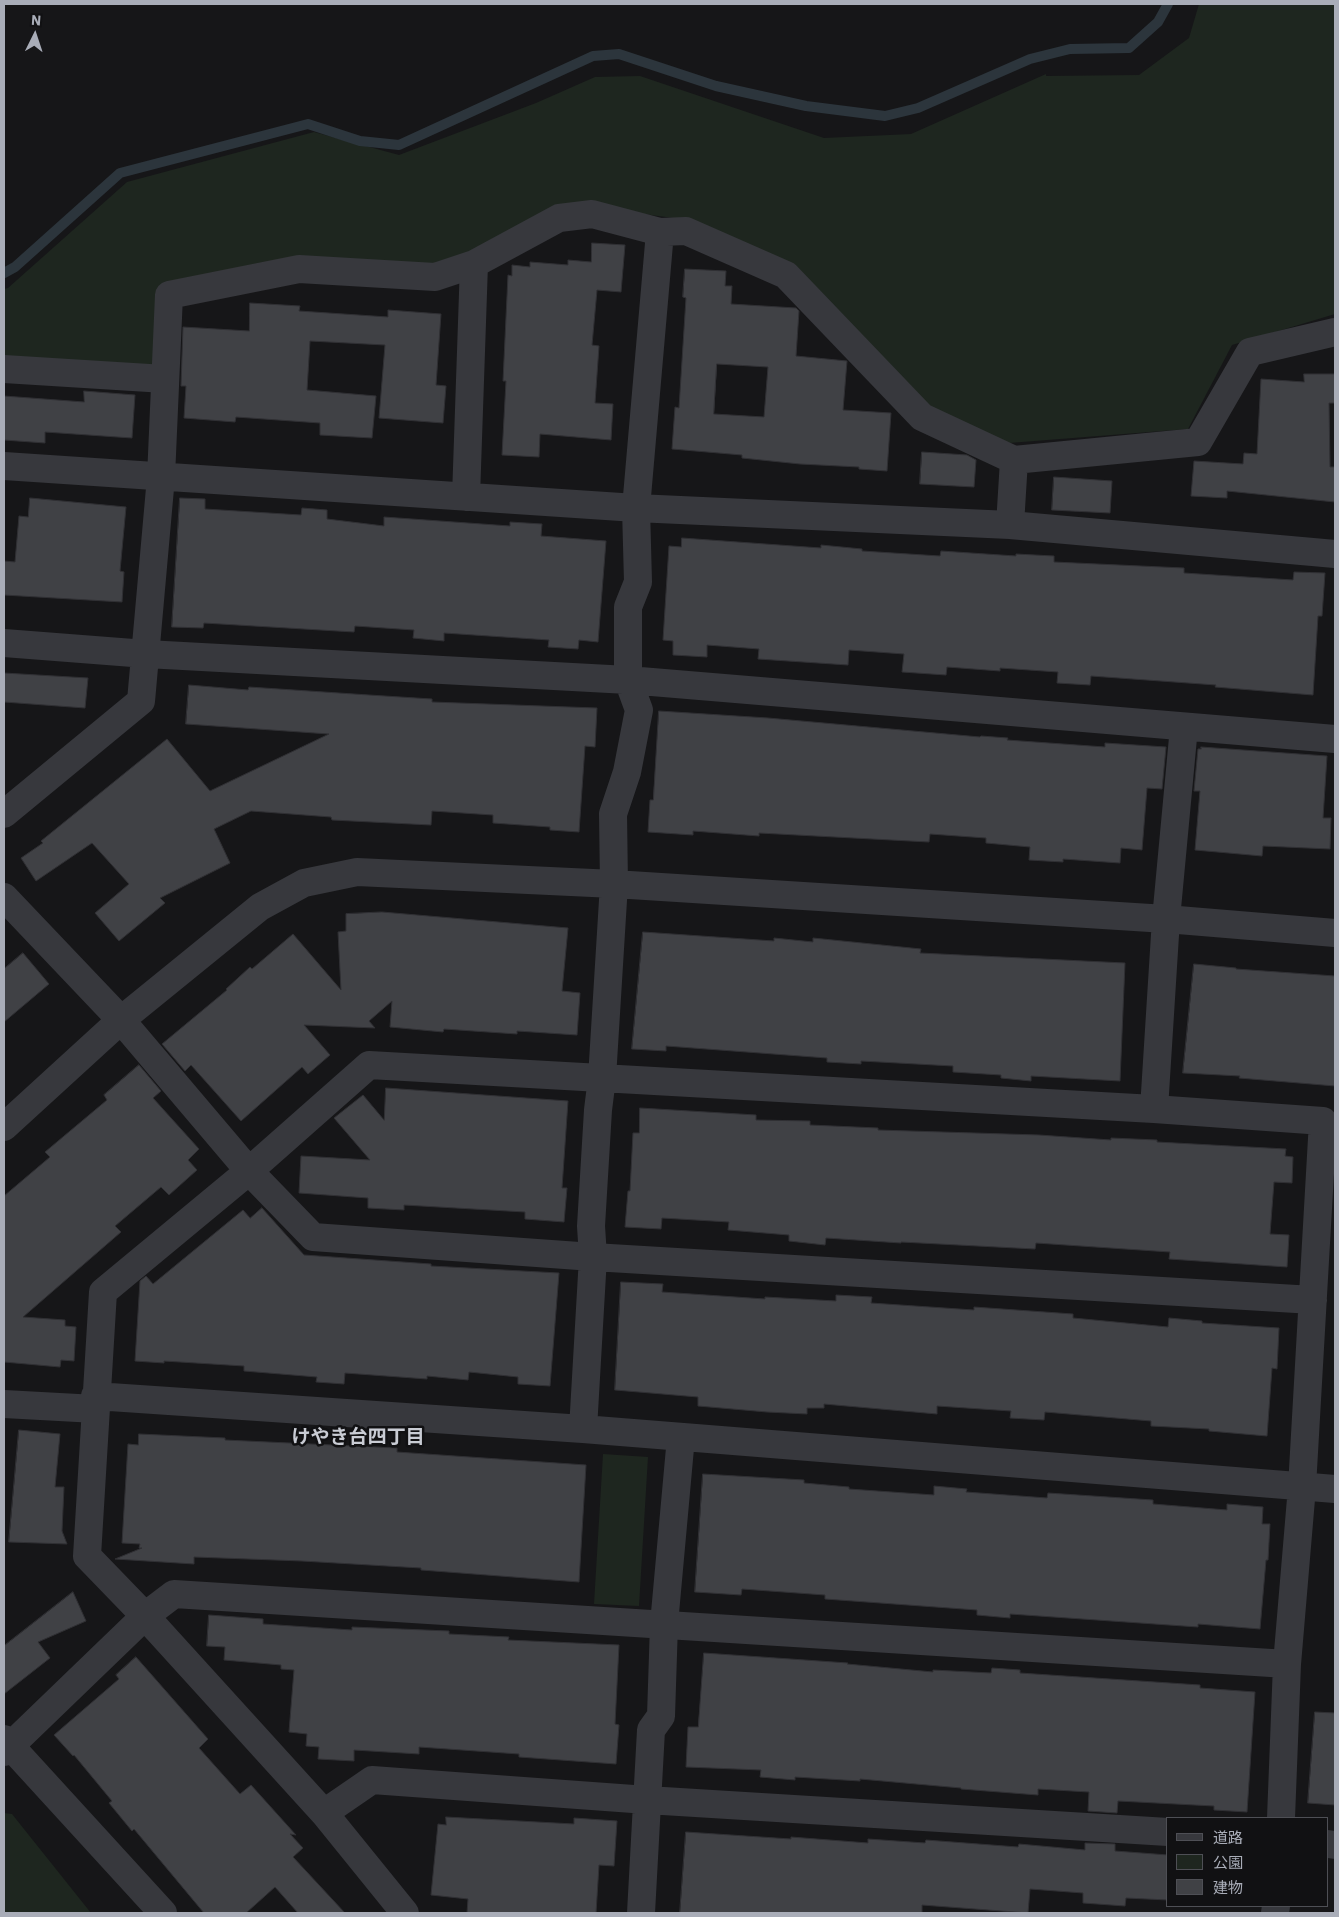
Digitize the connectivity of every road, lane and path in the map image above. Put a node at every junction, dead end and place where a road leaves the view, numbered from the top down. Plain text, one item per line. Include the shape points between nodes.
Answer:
1 (660, 232) junction
2 (474, 264) junction
3 (1335, 332) edge
4 (4, 369) edge
5 (165, 379) junction
6 (1014, 460) junction
7 (4, 466) edge
8 (161, 477) junction
9 (466, 497) junction
10 (636, 508) junction
11 (1010, 526) junction
12 (1335, 554) edge
13 (4, 643) edge
14 (146, 654) junction
15 (628, 680) junction
16 (1184, 727) junction
17 (1335, 739) edge
18 (4, 814) edge
19 (614, 884) junction
20 (4, 897) edge
21 (1166, 919) junction
22 (1335, 933) edge
23 (121, 1020) junction
24 (602, 1078) junction
25 (1154, 1109) junction
26 (4, 1127) edge
27 (250, 1171) junction
28 (593, 1257) junction
29 (1313, 1300) junction
30 (96, 1403) junction
31 (4, 1404) edge
32 (583, 1430) junction
33 (681, 1437) junction
34 (1302, 1487) junction
35 (1335, 1489) edge
36 (145, 1616) junction
37 (664, 1624) junction
38 (1287, 1664) junction
39 (6, 1746) edge
40 (647, 1800) junction
41 (324, 1813) junction
42 (1281, 1817) edge
43 (1166, 1832) edge
44 (163, 1913) edge
45 (405, 1913) edge
46 (641, 1913) edge

1 - 2 street via 592,214 559,218
1 - 6 street via 686,231 786,275 922,417
1 - 10 street
2 - 5 street via 435,277 300,269 169,295
2 - 9 street
3 - 6 street via 1250,352 1198,442
4 - 5 street
5 - 8 street
6 - 11 street
7 - 8 street
8 - 9 street
8 - 14 street
9 - 10 street
10 - 11 street
10 - 15 street via 638,582 628,608
11 - 12 street
13 - 14 street
14 - 15 street
14 - 18 street via 141,700
15 - 16 street
15 - 19 street via 639,710 627,772 613,814
16 - 17 street
16 - 21 street
19 - 21 street
19 - 23 street via 357,872 304,882 260,907
19 - 24 street
20 - 23 street
21 - 22 street
21 - 25 street
23 - 26 street
23 - 27 street
24 - 25 street
24 - 27 street via 369,1066
24 - 28 street via 590,1226
25 - 29 street via 1323,1120
27 - 28 street via 313,1237
27 - 30 street via 103,1292
28 - 29 street
28 - 32 street
29 - 34 street
30 - 31 street
30 - 32 street
30 - 36 street via 87,1556
32 - 33 street
33 - 34 street
33 - 37 street
34 - 35 street
34 - 38 street
36 - 37 street via 174,1594
36 - 39 street
36 - 41 street
37 - 38 street
37 - 40 street via 660,1716 651,1730
38 - 42 street
39 - 44 street
40 - 41 street via 372,1780
40 - 43 street
40 - 46 street
41 - 45 street

